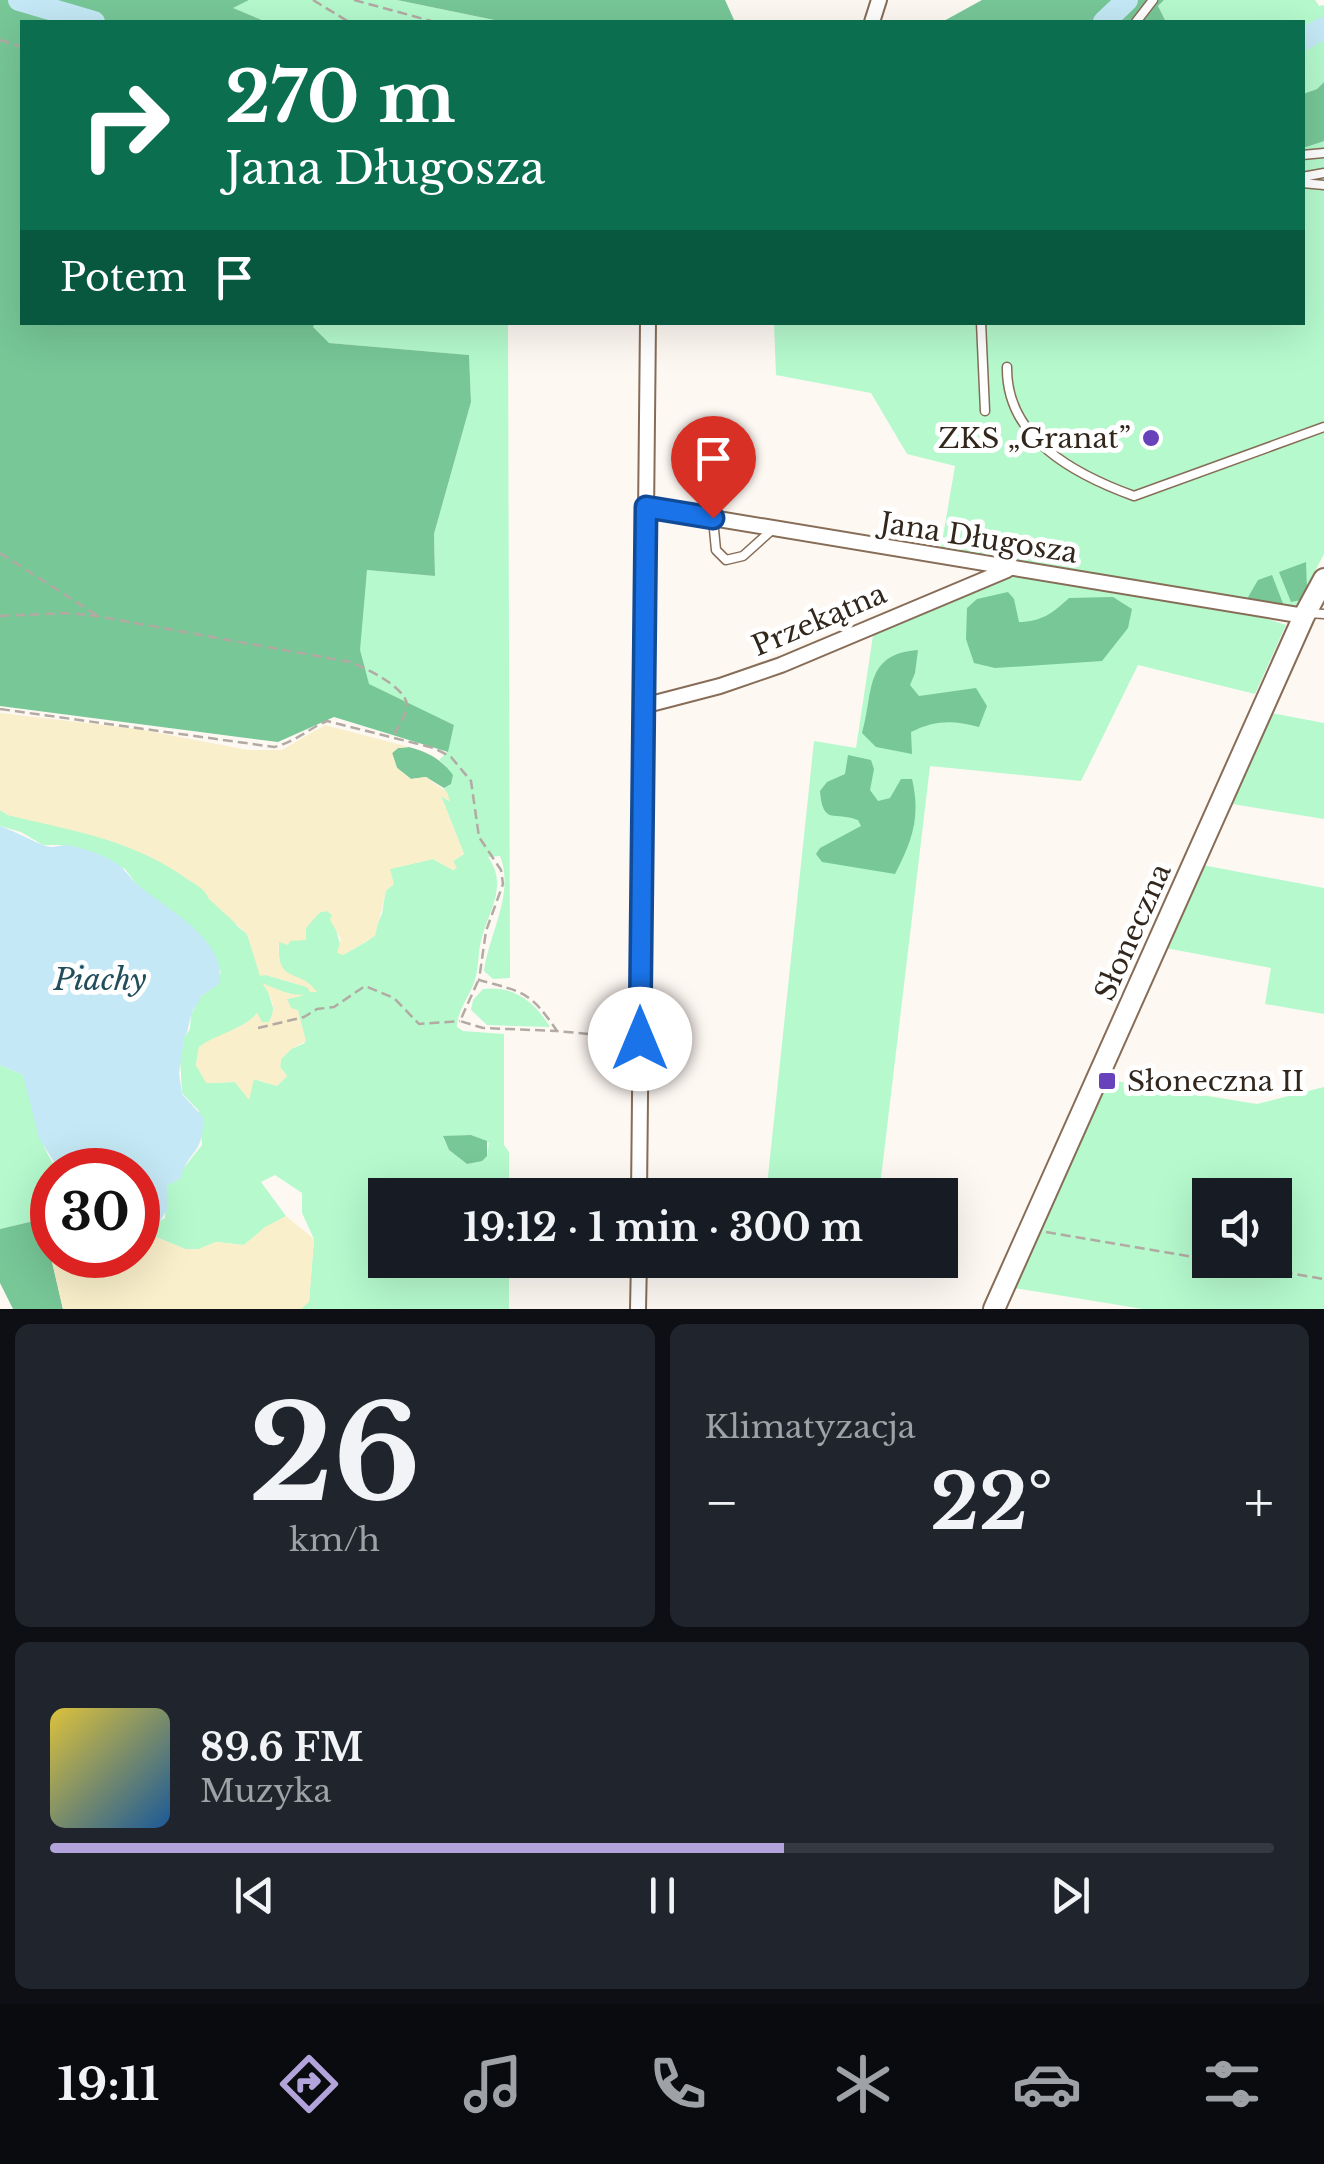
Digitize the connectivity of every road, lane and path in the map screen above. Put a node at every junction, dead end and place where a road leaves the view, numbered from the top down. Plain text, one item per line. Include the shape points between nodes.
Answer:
1 (314, 0) edge
2 (354, 0) edge
3 (1153, 0) edge
4 (347, 20) edge
5 (429, 20) edge
6 (1138, 20) edge
7 (648, 325) edge
8 (981, 325) edge
9 (1007, 367) dead end
10 (985, 411) dead end
11 (1324, 427) edge
12 (646, 507) junction
13 (713, 518) junction
14 (773, 529) junction
15 (0, 553) edge
16 (1010, 568) junction
17 (1324, 580) edge
18 (1312, 614) edge
19 (0, 616) edge
20 (99, 616) junction
21 (643, 706) junction
22 (0, 709) edge
23 (394, 738) junction
24 (479, 980) junction
25 (460, 1021) junction
26 (258, 1028) dead end
27 (557, 1031) junction
28 (640, 1039) junction
29 (639, 1178) edge
30 (1030, 1228) junction
31 (639, 1278) edge
32 (1324, 1280) edge
33 (638, 1309) edge
34 (994, 1309) edge

1 - 4 path
2 - 5 path
3 - 6 lane
7 - 12 street
8 - 10 lane
9 - 11 lane via 1013,404 1042,446 1134,496
12 - 13 street, Jana Długosza
12 - 21 street
13 - 14 street, Jana Długosza
13 - 14 lane via 716,550 726,560 743,556
14 - 16 street, Jana Długosza
15 - 20 path
16 - 18 street, Jana Długosza
16 - 21 street, Przekątna via 781,665
17 - 18 street, Słoneczna
18 - 30 street, Słoneczna
19 - 20 path
20 - 23 path via 359,665 404,694 408,707
21 - 28 street
22 - 23 path via 274,747 328,721
23 - 24 path via 452,757 471,781 479,837 503,884 486,931
24 - 25 path
24 - 27 path via 536,1000
25 - 26 path via 418,1024 394,998 365,986 334,1007
25 - 27 path
27 - 28 path
28 - 29 street
30 - 32 path
30 - 34 street, Słoneczna
31 - 33 street

